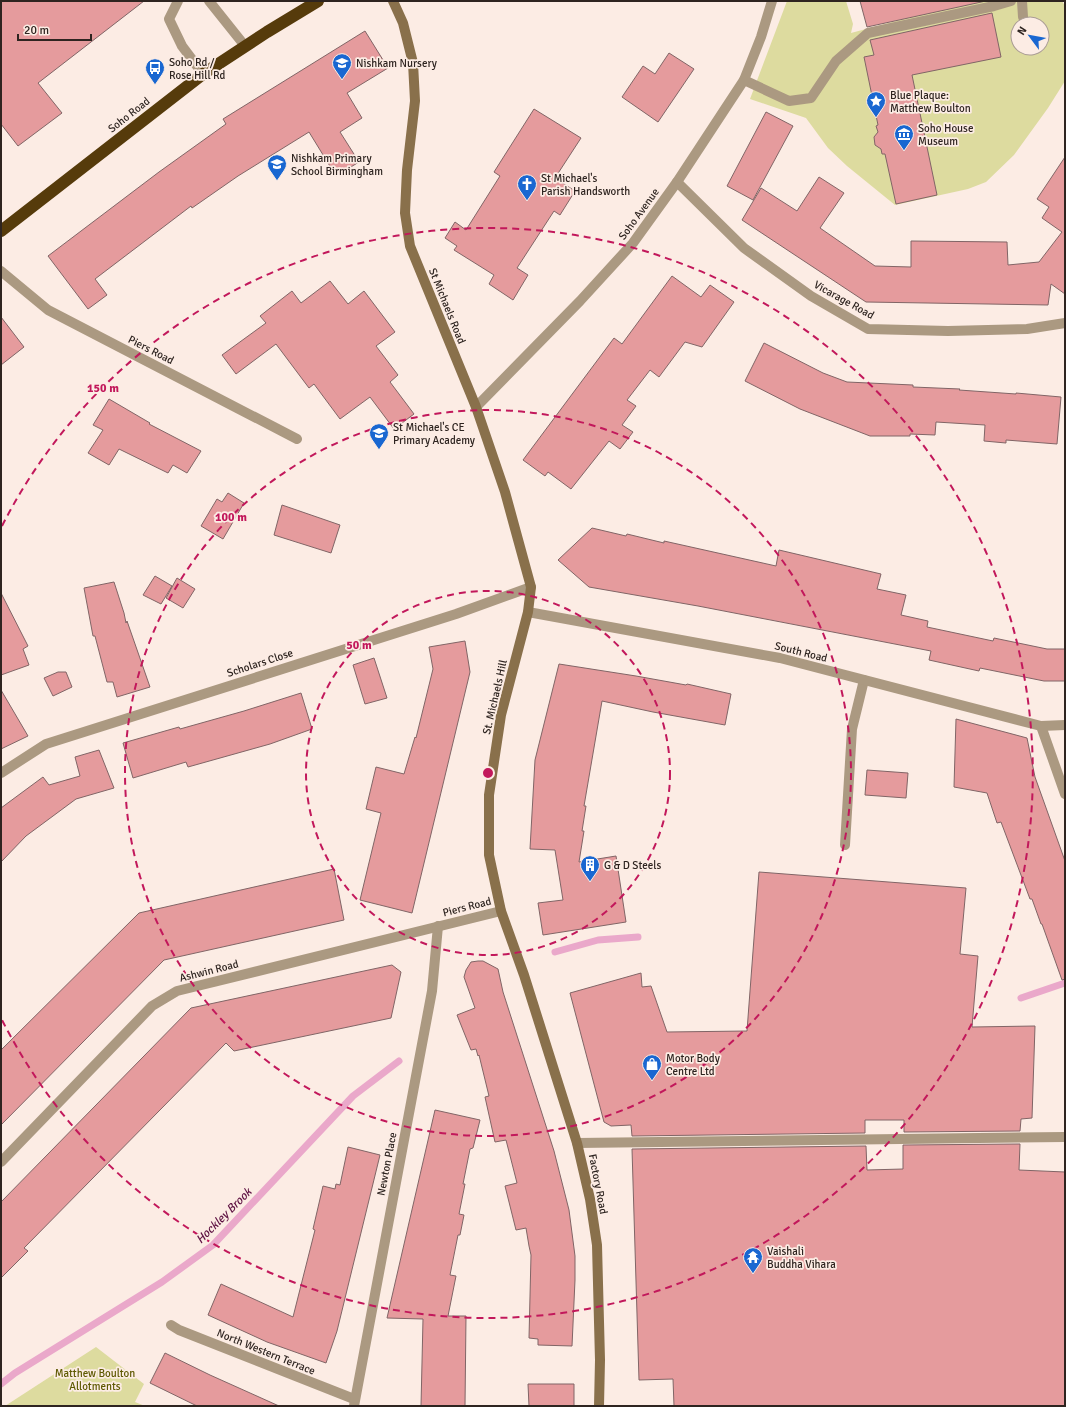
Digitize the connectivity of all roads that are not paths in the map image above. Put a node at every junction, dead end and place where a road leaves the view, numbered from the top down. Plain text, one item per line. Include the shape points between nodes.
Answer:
1 (178, 1) edge
2 (209, 1) edge
3 (318, 1) edge
4 (393, 1) edge
5 (772, 1) edge
6 (1011, 1) edge
7 (1022, 1) edge
8 (1023, 16) edge
9 (245, 46) junction
10 (203, 74) junction
11 (744, 80) junction
12 (676, 182) junction
13 (1, 231) edge
14 (1, 271) edge
15 (1065, 323) edge
16 (476, 407) junction
17 (297, 439) dead end
18 (531, 587) junction
19 (528, 612) junction
20 (864, 680) junction
21 (1065, 725) edge
22 (1041, 726) junction
23 (1, 773) edge
24 (1065, 794) edge
25 (845, 845) dead end
26 (501, 911) junction
27 (438, 926) junction
28 (524, 975) joint
29 (1065, 1138) edge
30 (577, 1143) junction
31 (1, 1162) edge
32 (170, 1325) dead end
33 (354, 1403) edge
34 (599, 1406) edge

1 - 10 street via 169,19 182,46
2 - 9 street
3 - 9 highway, Soho Road
4 - 16 street, St Michaels Road via 403,23 413,63 415,101 405,213 410,246
5 - 11 street, Soho Avenue
6 - 11 street via 868,33 836,61 811,98 789,101
7 - 8 street
9 - 10 highway, Soho Road
10 - 13 highway, Soho Road
11 - 12 street, Soho Avenue
12 - 15 street, Vicarage Road via 744,248 811,296 868,329 1027,329
12 - 16 street, Soho Avenue via 633,243
14 - 17 street, Piers Road via 48,310
16 - 18 street, St Michaels Road via 505,492
18 - 19 street, St Michaels Road
18 - 23 street, Scholars Close via 449,616 46,744
19 - 20 street, South Road via 780,658
19 - 26 street, St. Michaels Hill via 501,715 489,795 489,855
20 - 22 street, South Road
20 - 25 street via 852,729
21 - 22 street, South Road
22 - 24 street
26 - 27 street, Piers Road
26 - 28 street, St. Michaels Hill
27 - 31 street, Ashwin Road via 178,991 152,1006
27 - 33 street, Newton Place via 432,991
28 - 30 street, Factory Road
29 - 30 street
30 - 34 street, Factory Road via 597,1245
32 - 33 street, North Western Terrace

